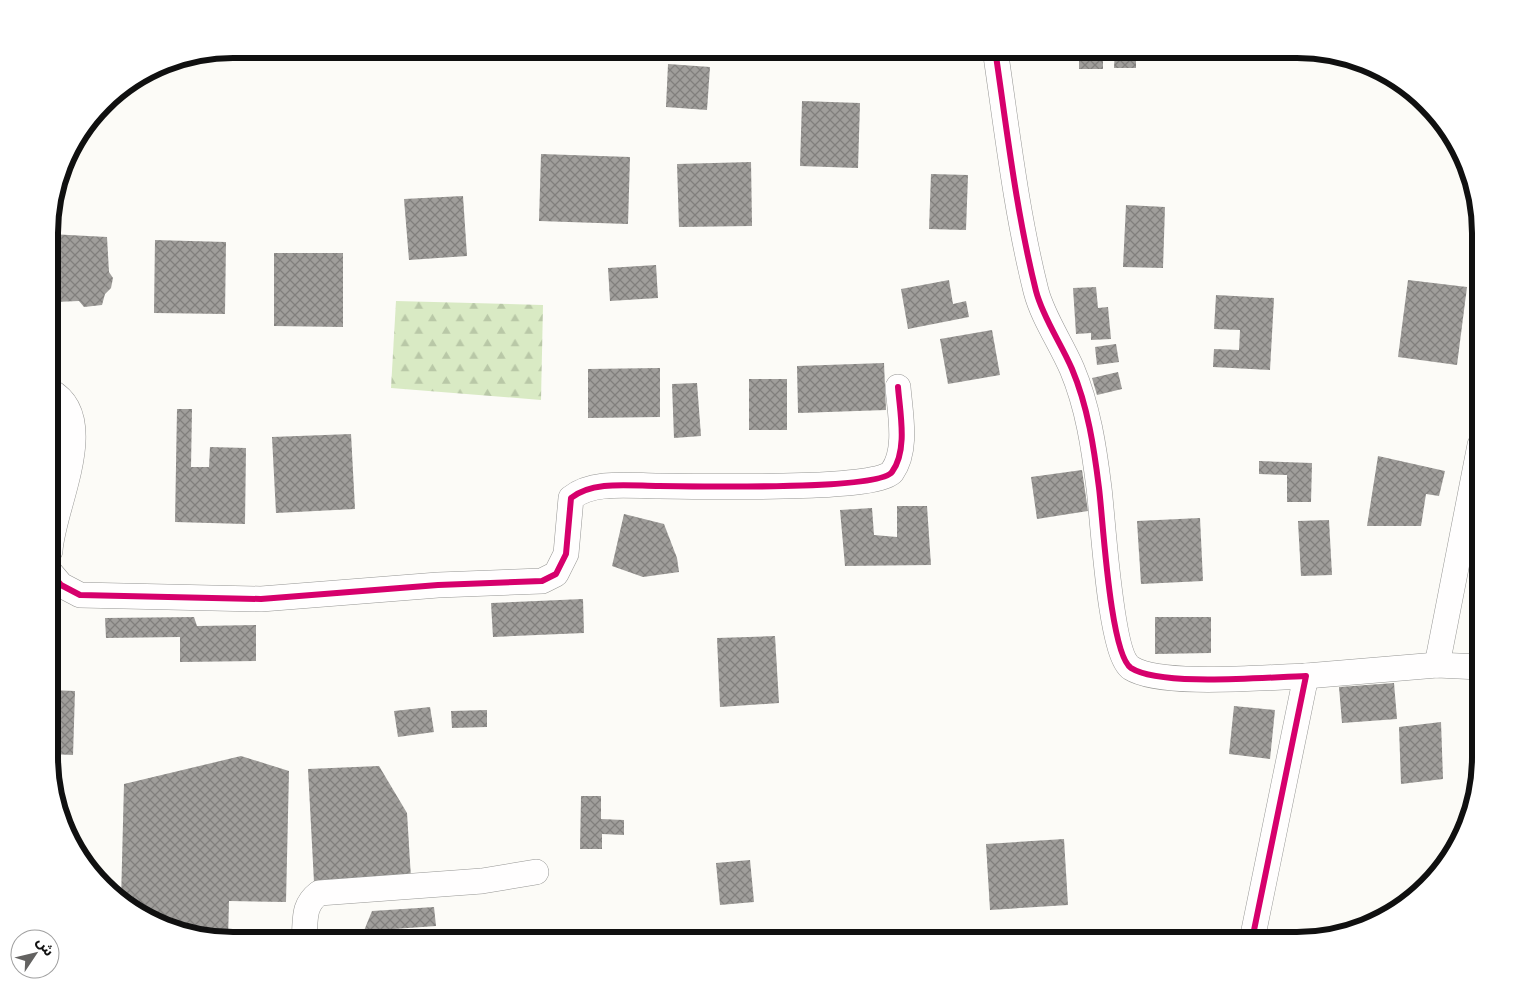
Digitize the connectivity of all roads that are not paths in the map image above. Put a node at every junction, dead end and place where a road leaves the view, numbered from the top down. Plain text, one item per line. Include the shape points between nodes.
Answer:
1 (996, 58) edge
2 (898, 387) dead end
3 (58, 395) edge
4 (1471, 491) edge
5 (58, 519) edge
6 (58, 581) edge
7 (1437, 665) junction
8 (1471, 667) edge
9 (1306, 676) junction
10 (536, 872) dead end
11 (1254, 931) edge
12 (305, 932) edge

1 - 9 street via 1016,206 1037,294 1082,394 1093,444 1114,626 1120,650 1130,667 1153,676 1187,679
2 - 6 street via 899,457 891,474 883,479 836,485 630,486 580,490 571,498 566,554 556,574 542,581 438,585 261,599 80,595
3 - 5 street via 72,419 72,462
4 - 7 street
7 - 8 street
7 - 9 street
9 - 11 street
10 - 12 street via 482,881 319,893 310,900 307,908

